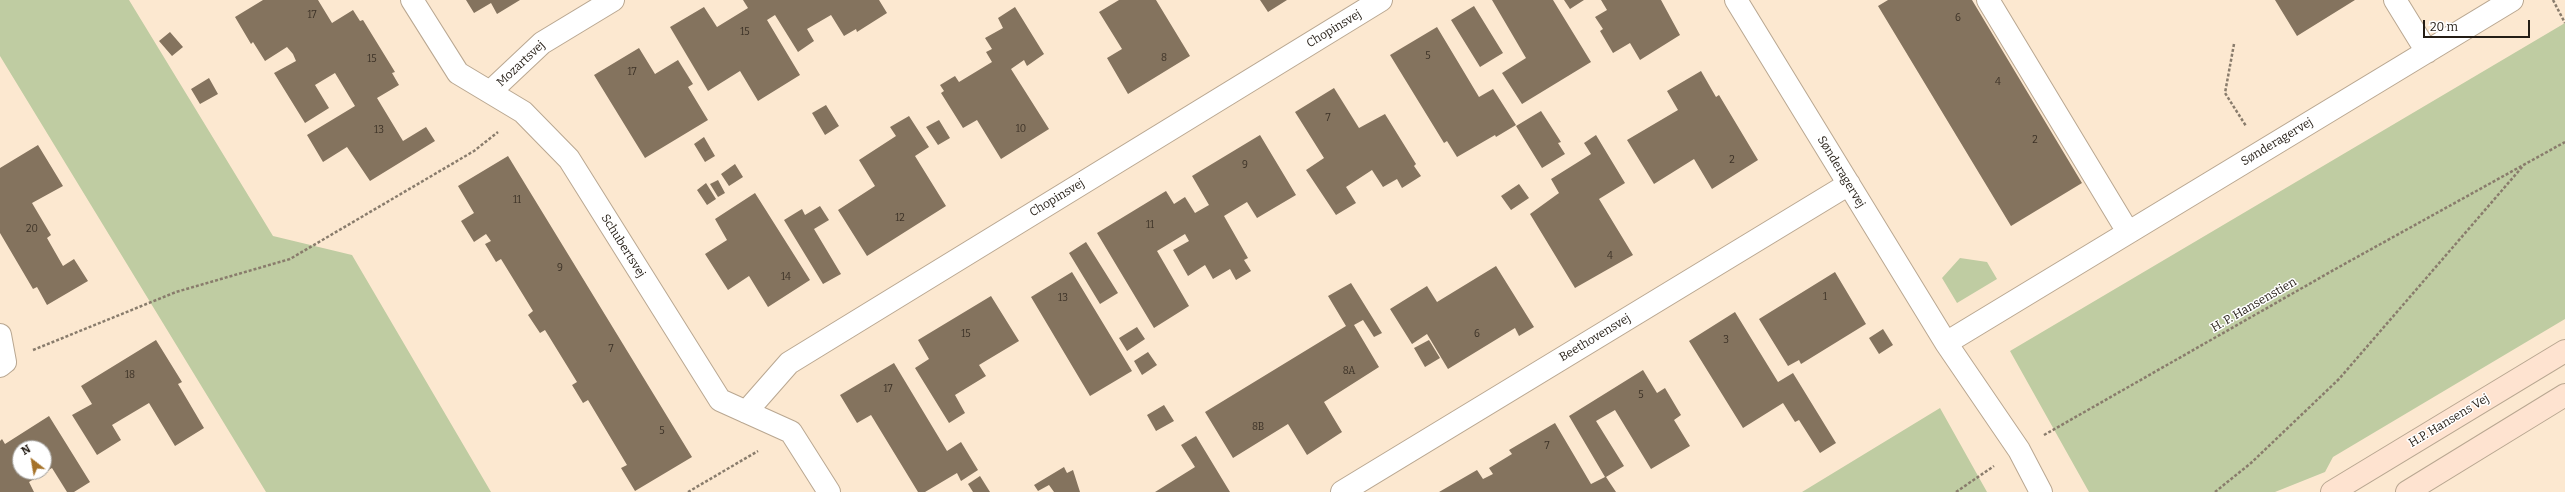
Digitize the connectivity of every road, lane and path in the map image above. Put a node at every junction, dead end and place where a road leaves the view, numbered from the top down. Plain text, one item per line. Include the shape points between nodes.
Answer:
1 (412, 0) edge
2 (613, 0) edge
3 (1381, 0) edge
4 (1736, 0) edge
5 (1988, 0) edge
6 (2395, 0) edge
7 (2512, 0) edge
8 (2553, 0) edge
9 (2565, 23) edge
10 (2234, 44) dead end
11 (2427, 52) junction
12 (491, 91) junction
13 (523, 112) junction
14 (2565, 142) edge
15 (2262, 151) junction
16 (2525, 164) junction
17 (1849, 184) junction
18 (2128, 232) junction
19 (0, 335) edge
20 (1946, 343) junction
21 (2565, 351) edge
22 (2, 364) edge
23 (2565, 395) edge
24 (746, 412) junction
25 (791, 432) junction
26 (2019, 450) junction
27 (688, 492) edge
28 (829, 492) edge
29 (1342, 492) edge
30 (1956, 492) edge
31 (2041, 492) edge
32 (2215, 492) edge
33 (2332, 492) edge
34 (2407, 492) edge

1 - 12 street, Schubertsvej via 458,73
2 - 12 street, Mozartsvej via 542,43
3 - 24 street, Chopinsvej via 789,363
4 - 17 street, Sønderagervej
5 - 18 street
6 - 11 street
7 - 11 street, Sønderagervej
8 - 9 path
10 - 15 path via 2224,94
11 - 15 street, Sønderagervej
12 - 13 street, Schubertsvej
13 - 22 path via 474,151 290,259 176,292
13 - 24 street, Schubertsvej via 568,159 720,400
14 - 16 path, H. P. Hansenstien
15 - 18 street, Sønderagervej
16 - 26 path, H. P. Hansenstien
16 - 32 path via 2339,379 2250,464
17 - 20 street, Sønderagervej
17 - 29 street, Beethovensvej
18 - 20 street, Sønderagervej
19 - 22 street
20 - 26 street, Sønderagervej
21 - 33 street, H.P. Hansens Vej
23 - 34 street
24 - 25 street, Schubertsvej
25 - 27 path
25 - 28 street
26 - 30 path, H. P. Hansenstien
26 - 31 street, Sønderagervej

